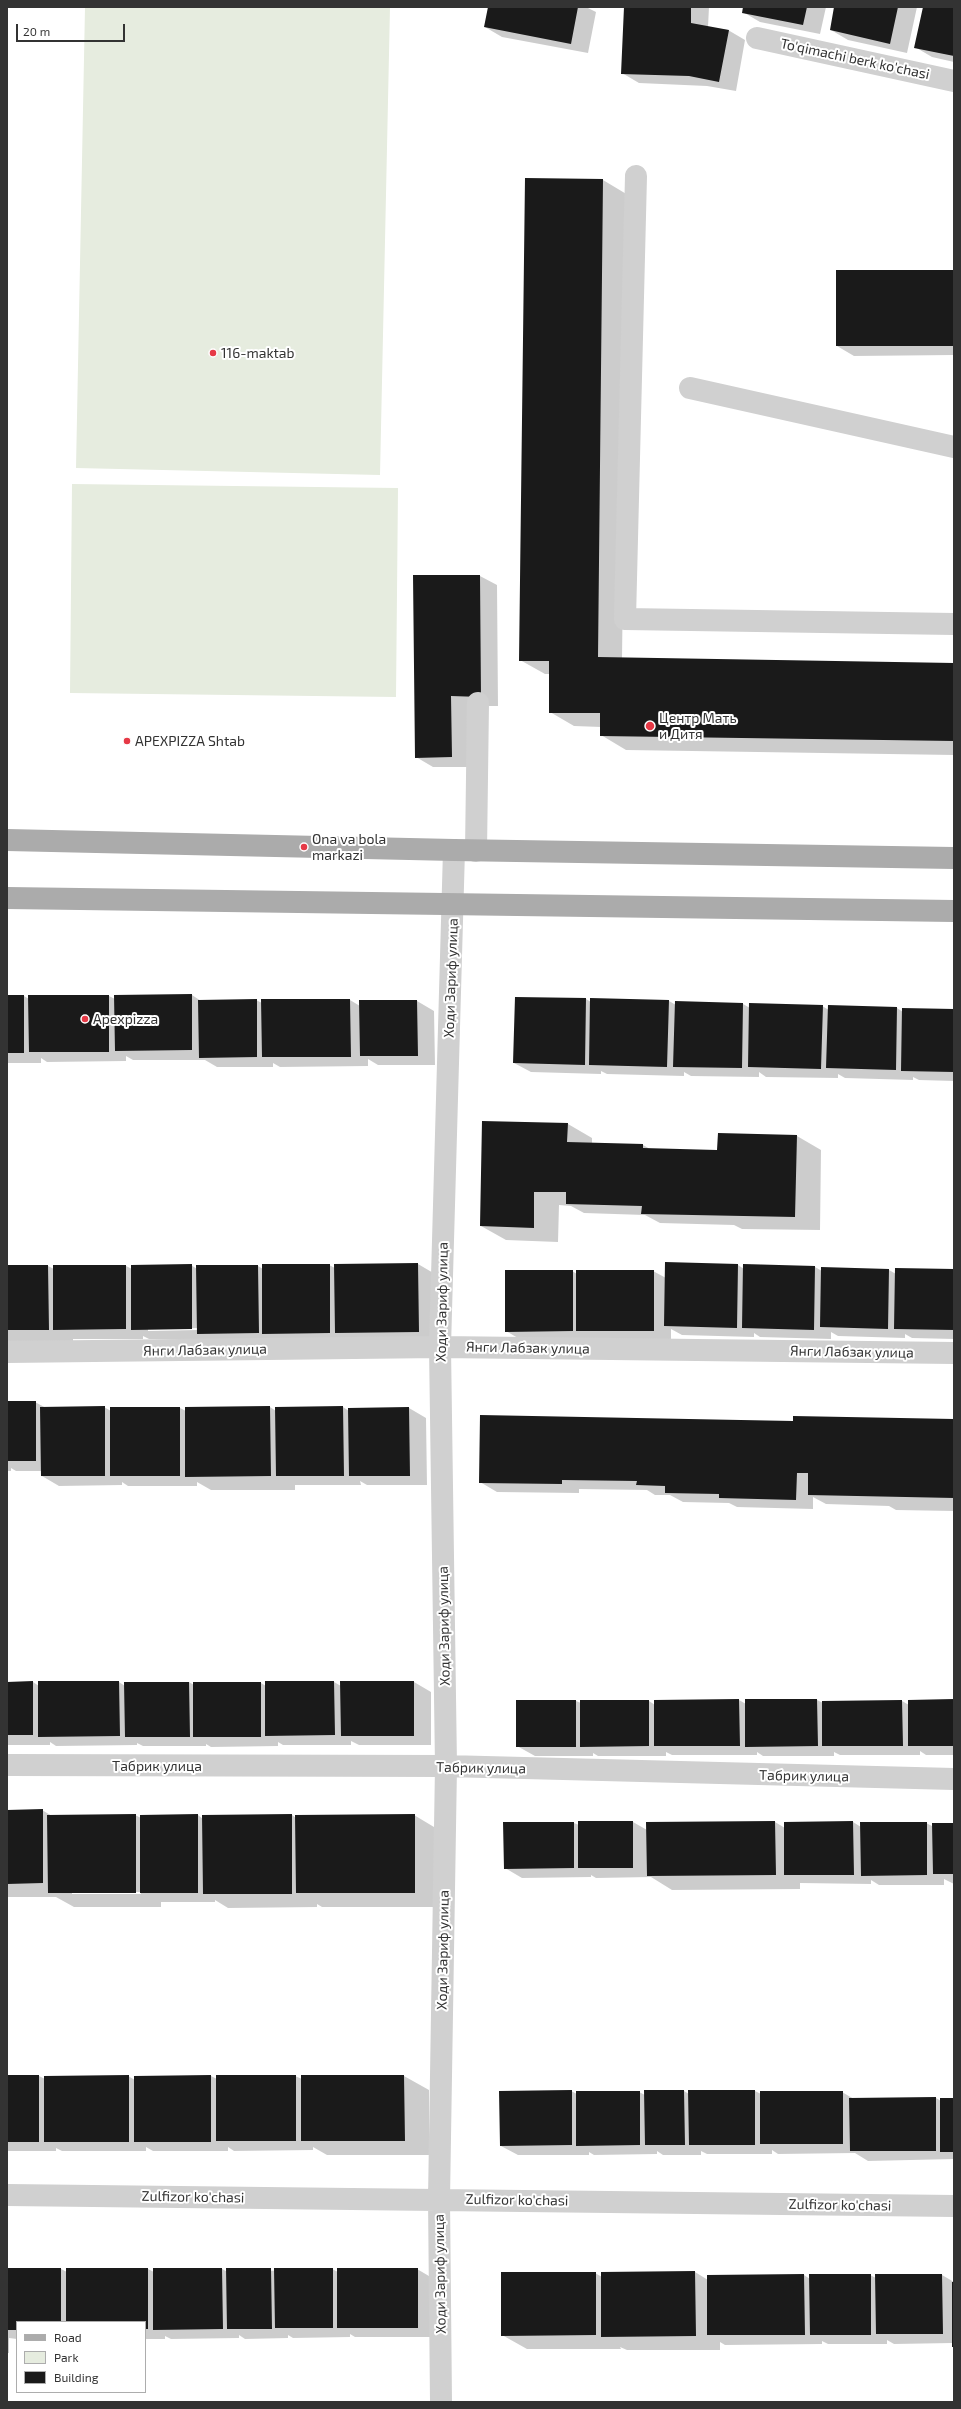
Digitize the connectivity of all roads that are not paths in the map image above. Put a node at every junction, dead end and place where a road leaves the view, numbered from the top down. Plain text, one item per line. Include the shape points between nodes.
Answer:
1 (756, 38) dead end
2 (954, 81) edge
3 (636, 176) dead end
4 (690, 388) dead end
5 (954, 447) edge
6 (954, 624) edge
7 (478, 703) dead end
8 (7, 840) edge
9 (454, 850) junction
10 (476, 851) junction
11 (954, 858) edge
12 (7, 898) edge
13 (454, 904) junction
14 (954, 911) edge
15 (440, 1347) junction
16 (7, 1352) edge
17 (954, 1353) edge
18 (7, 1765) edge
19 (446, 1766) junction
20 (954, 1779) edge
21 (7, 2195) edge
22 (439, 2200) junction
23 (954, 2206) edge
24 (441, 2402) edge

1 - 2 street, To'qimachi berk ko'chasi
3 - 6 street via 625,619
4 - 5 street
7 - 10 street
8 - 9 main road
9 - 10 main road
9 - 13 street, Ходи Зариф улица
10 - 11 main road
12 - 13 main road
13 - 14 main road
13 - 15 street, Ходи Зариф улица
15 - 16 street, Янги Лабзак улица
15 - 17 street, Янги Лабзак улица
15 - 19 street, Ходи Зариф улица
18 - 19 street, Табрик улица
19 - 20 street, Табрик улица
19 - 22 street, Ходи Зариф улица
21 - 22 street, Zulfizor ko'chasi
22 - 23 street, Zulfizor ko'chasi
22 - 24 street, Ходи Зариф улица

